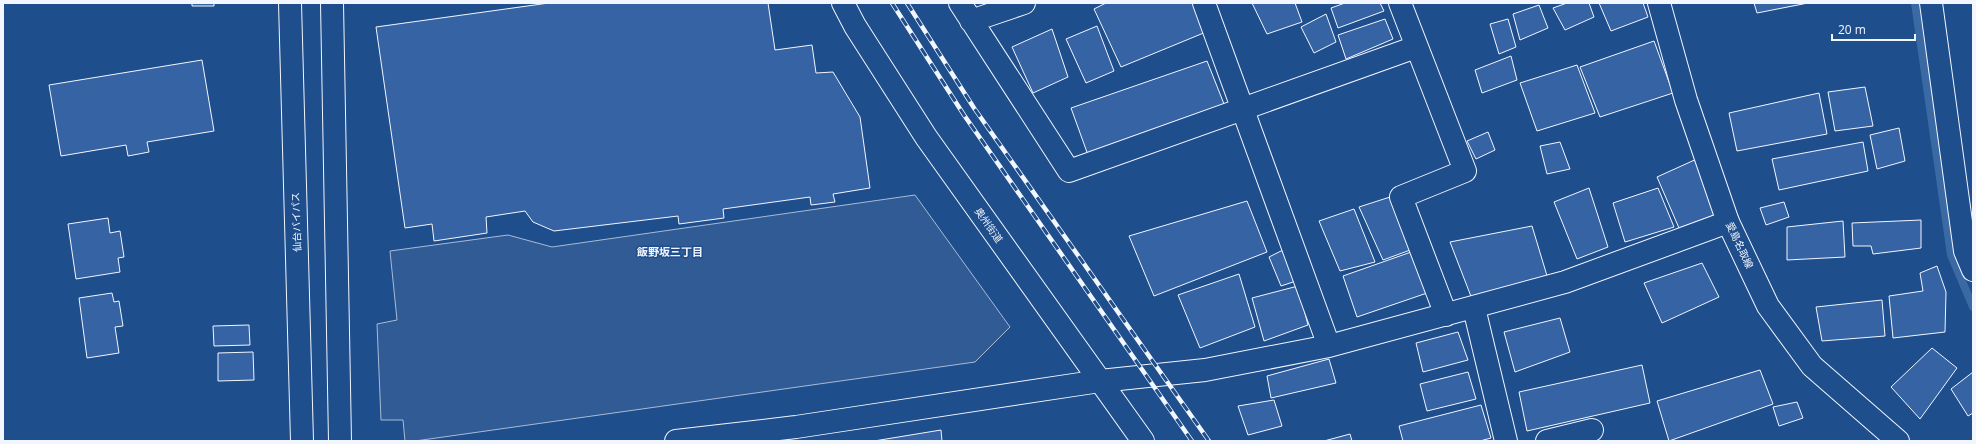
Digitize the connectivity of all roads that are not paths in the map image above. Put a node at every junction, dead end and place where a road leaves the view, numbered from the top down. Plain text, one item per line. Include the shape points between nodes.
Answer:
1 (290, 3) edge
2 (332, 3) edge
3 (843, 3) edge
4 (1024, 3) edge
5 (1204, 3) edge
6 (1400, 3) edge
7 (1659, 3) edge
8 (1931, 3) edge
9 (965, 12) edge
10 (1416, 47) junction
11 (1243, 109) junction
12 (1728, 222) junction
13 (1973, 270) edge
14 (1474, 308) junction
15 (1446, 315) junction
16 (1329, 346) junction
17 (1100, 381) junction
18 (1592, 430) dead end
19 (302, 441) edge
20 (340, 441) edge
21 (676, 441) edge
22 (1143, 441) edge
23 (1506, 441) edge
24 (1547, 441) edge
25 (1898, 441) edge

1 - 19 main road, 仙台バイパス
2 - 20 main road
3 - 17 main road, 奥州街道 via 926,137
4 - 9 main road
5 - 11 main road
6 - 10 main road
7 - 12 main road, 愛島名取線 via 1686,100
8 - 13 main road via 1965,251
9 - 11 main road via 1069,172
10 - 11 main road
10 - 15 main road via 1465,171 1401,197
11 - 16 main road
12 - 14 main road via 1565,282
12 - 25 main road, 愛島名取線 via 1768,306 1812,366
14 - 15 main road
14 - 23 main road
15 - 16 main road
16 - 17 main road via 1205,370
17 - 21 main road via 796,427
17 - 22 main road, 奥州街道
18 - 24 main road

